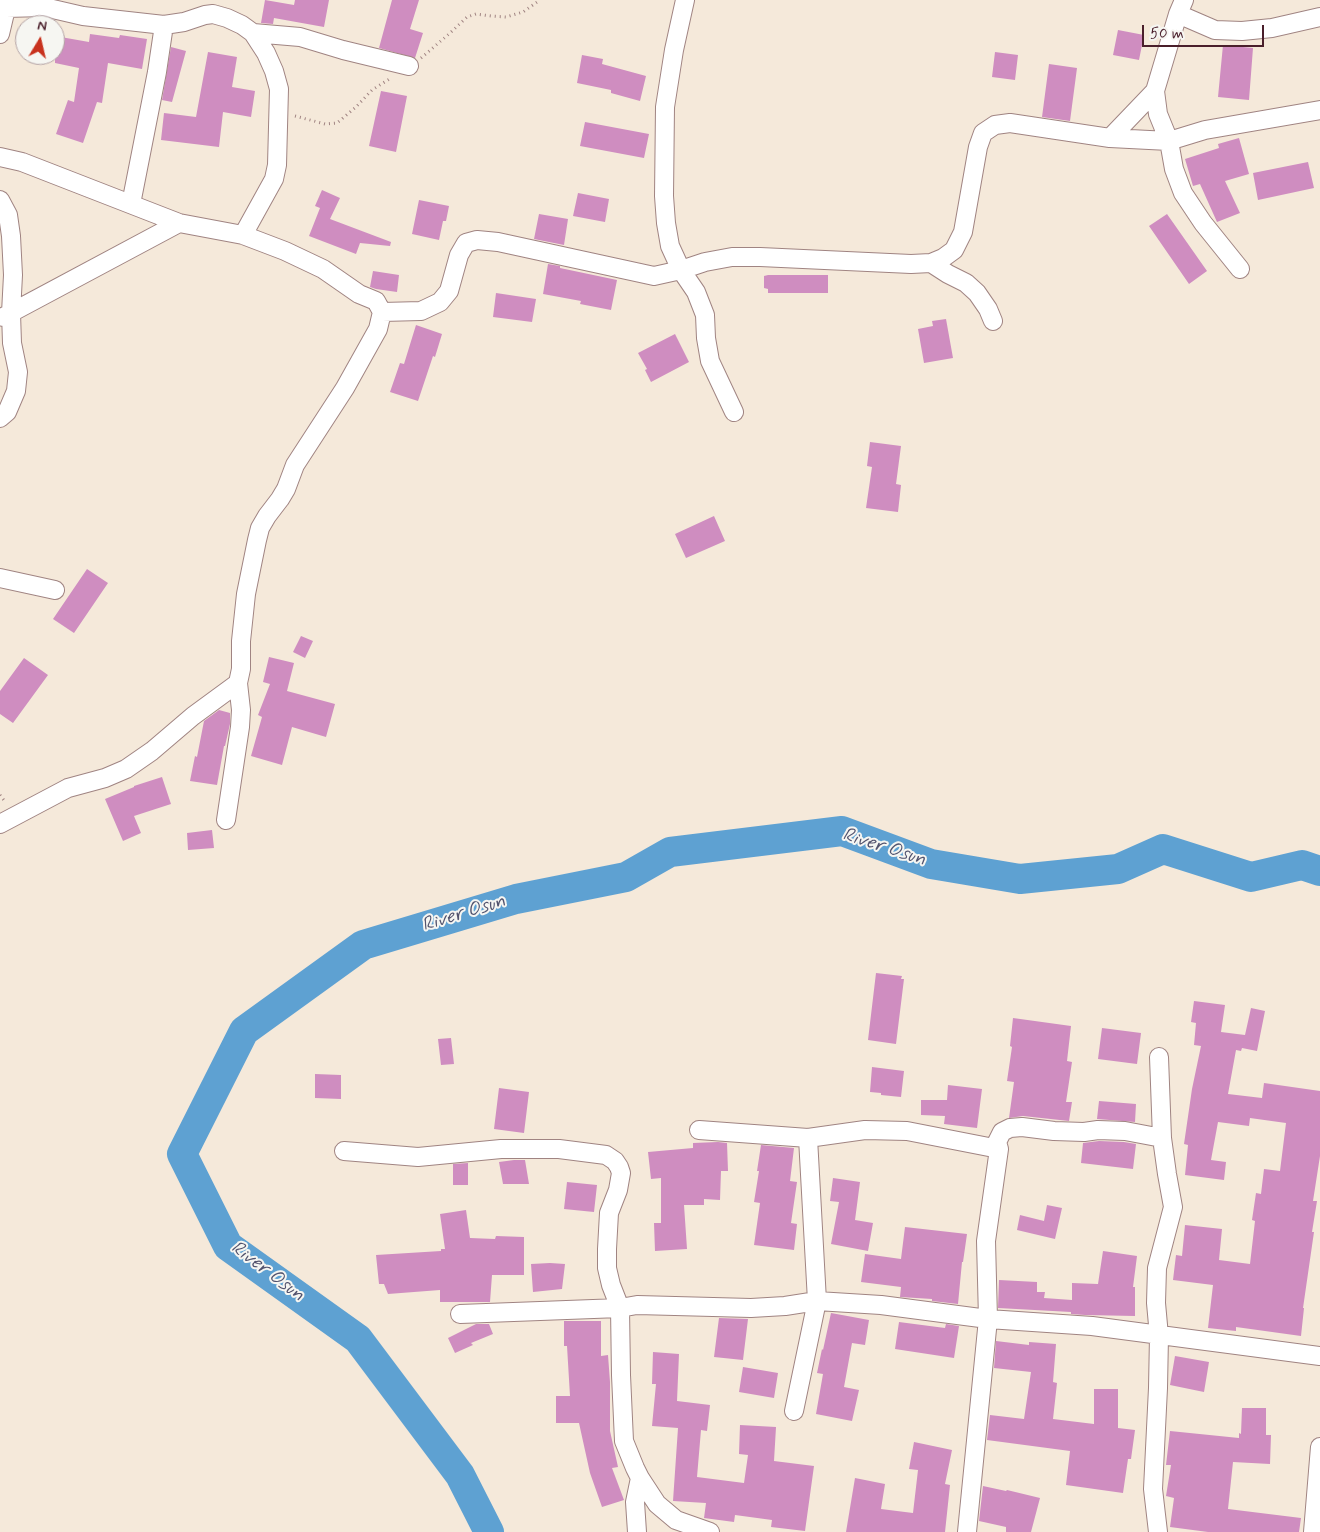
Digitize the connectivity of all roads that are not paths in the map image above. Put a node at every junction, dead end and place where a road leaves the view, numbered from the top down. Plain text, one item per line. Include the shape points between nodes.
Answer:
1 (684, 0) edge
2 (7, 4) edge
3 (41, 4) edge
4 (1181, 7) edge
5 (1320, 17) edge
6 (164, 25) junction
7 (253, 33) junction
8 (0, 34) edge
9 (409, 66) dead end
10 (1155, 91) junction
11 (1320, 110) edge
12 (1110, 138) junction
13 (1169, 141) junction
14 (0, 157) edge
15 (0, 200) edge
16 (131, 204) junction
17 (179, 222) junction
18 (243, 234) junction
19 (931, 263) junction
20 (1240, 269) dead end
21 (681, 270) junction
22 (382, 312) junction
23 (5, 316) edge
24 (993, 321) dead end
25 (734, 412) dead end
26 (0, 418) edge
27 (0, 578) edge
28 (55, 590) dead end
29 (238, 683) junction
30 (226, 820) dead end
31 (0, 824) edge
32 (1159, 1056) dead end
33 (699, 1130) dead end
34 (808, 1138) junction
35 (1162, 1138) junction
36 (999, 1149) junction
37 (344, 1151) dead end
38 (817, 1301) junction
39 (620, 1308) junction
40 (460, 1314) dead end
41 (988, 1319) junction
42 (1159, 1336) junction
43 (1320, 1356) edge
44 (794, 1411) dead end
45 (1320, 1447) edge
46 (640, 1478) junction
47 (637, 1532) edge
48 (710, 1532) edge
49 (968, 1532) edge
50 (1158, 1532) edge
51 (1313, 1532) edge

1 - 21 street via 666,97 664,127 666,224 670,246
2 - 3 street
2 - 8 street
3 - 6 street via 83,16
4 - 5 street via 1215,30 1272,28
4 - 10 street
6 - 7 street via 213,14
6 - 16 street
7 - 9 street via 300,37
7 - 18 street via 274,71 279,89 278,156 274,179
10 - 12 street
10 - 13 street via 1158,114
11 - 13 street via 1205,130
12 - 13 street
12 - 19 street via 1010,123 995,124 982,132 963,232 954,250
13 - 20 street via 1183,193
14 - 16 street via 22,162
15 - 23 street via 8,215 13,275
16 - 17 street
17 - 18 street
17 - 23 street
18 - 22 street via 323,269 359,294 376,301
19 - 21 street via 732,257
19 - 24 street via 977,293
21 - 22 street via 654,276 477,240 466,243 459,255 449,291 440,302 421,311
21 - 25 street via 696,292 705,316 710,360
22 - 29 street via 378,328 295,465 283,494 260,528 246,594
23 - 26 street via 18,372 16,391 7,412
27 - 28 street
29 - 30 street via 240,727
29 - 31 street via 126,769 68,788
32 - 35 street
33 - 34 street
34 - 36 street via 865,1130 907,1132
34 - 38 street
35 - 36 street via 1125,1131 1054,1131 1022,1127 1002,1132 997,1142
35 - 42 street via 1173,1207 1156,1268
36 - 41 street via 986,1241
37 - 39 street via 418,1157 500,1149 559,1149 606,1155 615,1161 621,1172 609,1213 607,1249 607,1268
38 - 39 street via 751,1308 637,1305
38 - 41 street via 881,1305
38 - 44 street
39 - 40 street
39 - 46 street via 624,1441
41 - 42 street via 1092,1326
41 - 49 street
42 - 43 street
42 - 50 street via 1153,1489
45 - 51 street
46 - 47 street via 635,1502
46 - 48 street via 657,1504 676,1520

